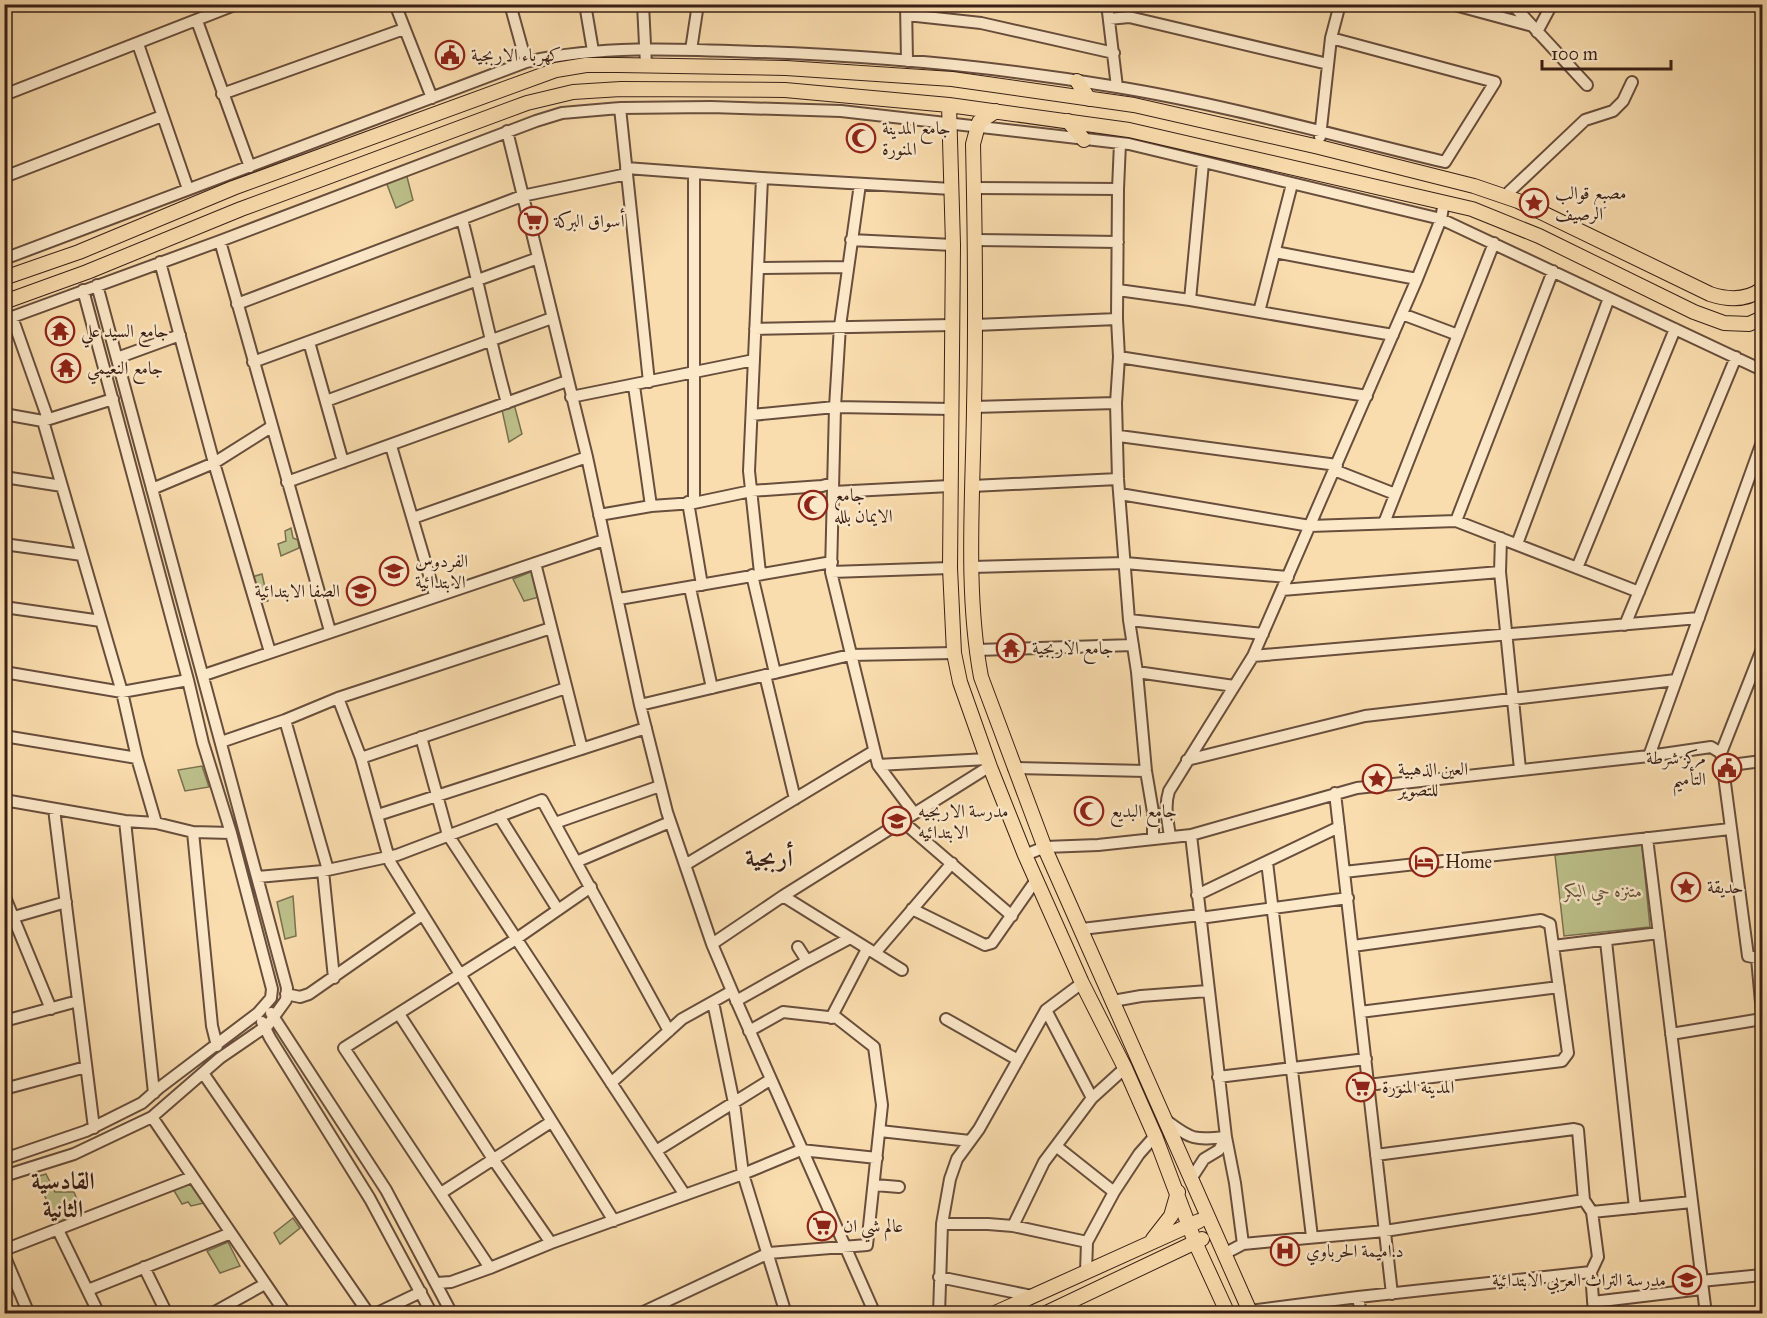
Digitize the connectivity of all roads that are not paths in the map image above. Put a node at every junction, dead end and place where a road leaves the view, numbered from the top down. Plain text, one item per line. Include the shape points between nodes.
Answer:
1 (237, 4) edge
2 (396, 4) edge
3 (510, 4) edge
4 (585, 4) edge
5 (643, 4) edge
6 (698, 4) edge
7 (1107, 4) edge
8 (1340, 4) edge
9 (1451, 4) edge
10 (1512, 4) edge
11 (1552, 4) edge
12 (906, 10) edge
13 (1109, 19) junction
14 (196, 21) junction
15 (1533, 28) junction
16 (404, 29) junction
17 (1331, 38) junction
18 (138, 44) junction
19 (691, 50) junction
20 (593, 51) junction
21 (1114, 53) junction
22 (646, 58) junction
23 (907, 61) junction
24 (526, 62) junction
25 (1328, 64) junction
26 (1077, 81) junction
27 (1632, 82) dead end
28 (1587, 85) dead end
29 (1117, 87) junction
30 (222, 94) junction
31 (4, 95) edge
32 (432, 98) junction
33 (1089, 99) junction
34 (949, 105) junction
35 (1134, 105) junction
36 (620, 108) junction
37 (996, 111) junction
38 (162, 116) junction
39 (1068, 121) junction
40 (369, 122) junction
41 (950, 123) junction
42 (977, 127) junction
43 (1129, 130) junction
44 (507, 131) junction
45 (1321, 132) junction
46 (374, 137) junction
47 (1084, 140) junction
48 (1120, 143) junction
49 (1319, 147) junction
50 (1203, 162) junction
51 (250, 167) junction
52 (626, 171) junction
53 (694, 173) junction
54 (973, 173) junction
55 (952, 174) junction
56 (4, 177) edge
57 (762, 178) junction
58 (861, 184) junction
59 (1292, 184) junction
60 (974, 188) junction
61 (188, 189) junction
62 (952, 189) junction
63 (1118, 189) junction
64 (1509, 192) dead end
65 (522, 196) junction
66 (1444, 202) junction
67 (462, 219) junction
68 (1441, 219) junction
69 (851, 240) junction
70 (975, 240) junction
71 (220, 241) junction
72 (1118, 242) junction
73 (1494, 243) junction
74 (953, 245) junction
75 (1275, 252) junction
76 (538, 258) junction
77 (4, 259) edge
78 (160, 262) junction
79 (848, 267) junction
80 (758, 268) junction
81 (1553, 271) junction
82 (4, 278) edge
83 (1417, 279) junction
84 (477, 280) junction
85 (97, 285) junction
86 (1762, 289) edge
87 (83, 290) junction
88 (1118, 290) junction
89 (1609, 298) junction
90 (1190, 300) junction
91 (4, 302) edge
92 (237, 304) junction
93 (1258, 312) junction
94 (1402, 314) junction
95 (8, 318) edge
96 (552, 318) junction
97 (1117, 318) junction
98 (1762, 318) edge
99 (953, 325) junction
100 (975, 325) junction
101 (840, 326) junction
102 (1675, 328) junction
103 (755, 329) junction
104 (180, 335) junction
105 (1393, 335) junction
106 (1458, 335) junction
107 (490, 341) junction
108 (309, 342) junction
109 (1119, 357) junction
110 (1736, 357) junction
111 (117, 358) junction
112 (754, 360) junction
113 (253, 362) junction
114 (1762, 370) edge
115 (694, 373) junction
116 (567, 381) junction
117 (649, 382) junction
118 (634, 386) junction
119 (1366, 396) junction
120 (571, 397) junction
121 (113, 399) junction
122 (326, 401) junction
123 (507, 403) junction
124 (1116, 403) junction
125 (835, 407) junction
126 (974, 407) junction
127 (952, 409) junction
128 (4, 414) edge
129 (752, 415) junction
130 (45, 420) junction
131 (271, 427) junction
132 (1119, 436) junction
133 (391, 446) junction
134 (1762, 448) edge
135 (587, 457) junction
136 (214, 462) junction
137 (343, 462) junction
138 (1335, 467) junction
139 (4, 477) edge
140 (1118, 479) junction
141 (287, 482) junction
142 (62, 486) junction
143 (950, 486) junction
144 (972, 486) junction
145 (833, 487) junction
146 (152, 489) junction
147 (751, 491) junction
148 (1120, 494) junction
149 (1395, 494) junction
150 (691, 502) junction
151 (651, 506) junction
152 (599, 515) junction
153 (413, 518) junction
154 (1456, 521) junction
155 (1384, 523) junction
156 (1310, 526) junction
157 (163, 528) junction
158 (149, 534) junction
159 (1501, 538) junction
160 (604, 540) junction
161 (4, 544) edge
162 (1517, 544) junction
163 (82, 555) junction
164 (535, 563) junction
165 (1125, 563) junction
166 (831, 567) junction
167 (972, 567) junction
168 (951, 568) junction
169 (1577, 568) junction
170 (1500, 572) junction
171 (756, 574) junction
172 (1288, 577) junction
173 (696, 586) junction
174 (1282, 590) junction
175 (1639, 592) junction
176 (435, 595) junction
177 (619, 599) junction
178 (4, 607) edge
179 (1699, 618) junction
180 (1129, 620) junction
181 (101, 621) junction
182 (1625, 625) junction
183 (551, 628) junction
184 (330, 631) junction
185 (1263, 634) junction
186 (1508, 635) junction
187 (1133, 645) junction
188 (1762, 649) edge
189 (976, 650) junction
190 (270, 652) junction
191 (954, 653) junction
192 (850, 655) junction
193 (1253, 656) junction
194 (4, 672) edge
195 (1137, 672) junction
196 (770, 674) junction
197 (204, 675) junction
198 (189, 680) junction
199 (1676, 680) junction
200 (1234, 686) junction
201 (566, 688) junction
202 (712, 688) junction
203 (122, 692) junction
204 (338, 698) junction
205 (1513, 698) junction
206 (640, 705) junction
207 (285, 720) junction
208 (646, 728) junction
209 (4, 736) edge
210 (421, 737) junction
211 (221, 742) junction
212 (582, 749) junction
213 (874, 751) junction
214 (1721, 753) junction
215 (1649, 756) junction
216 (137, 758) junction
217 (361, 758) junction
218 (1187, 760) junction
219 (1762, 760) edge
220 (988, 763) junction
221 (878, 765) junction
222 (1722, 766) junction
223 (1014, 768) junction
224 (1520, 769) junction
225 (1146, 771) junction
226 (660, 786) junction
227 (1335, 793) junction
228 (437, 796) junction
229 (795, 799) junction
230 (4, 800) edge
231 (54, 809) junction
232 (914, 813) junction
233 (378, 815) junction
234 (499, 816) junction
235 (125, 821) junction
236 (902, 821) junction
237 (670, 822) junction
238 (156, 823) junction
239 (555, 823) junction
240 (1340, 827) junction
241 (1730, 829) junction
242 (193, 832) junction
243 (231, 832) junction
244 (448, 835) junction
245 (1191, 835) junction
246 (1170, 837) junction
247 (1647, 838) junction
248 (1153, 839) junction
249 (1045, 847) junction
250 (1025, 855) junction
251 (252, 856) junction
252 (389, 857) junction
253 (238, 859) junction
254 (576, 862) junction
255 (1267, 862) junction
256 (952, 863) junction
257 (685, 866) junction
258 (325, 870) junction
259 (1344, 872) junction
260 (258, 877) junction
261 (1036, 880) junction
262 (591, 887) junction
263 (4, 895) edge
264 (1197, 895) junction
265 (783, 896) junction
266 (1348, 898) junction
267 (66, 902) junction
268 (912, 909) junction
269 (558, 910) junction
270 (1273, 910) junction
271 (422, 915) junction
272 (1012, 916) junction
273 (1200, 916) junction
274 (14, 917) junction
275 (1082, 929) junction
276 (1659, 933) junction
277 (850, 938) junction
278 (516, 939) junction
279 (1606, 941) junction
280 (712, 944) junction
281 (1353, 946) junction
282 (1553, 946) junction
283 (798, 947) dead end
284 (871, 951) junction
285 (1762, 954) edge
286 (1748, 956) junction
287 (807, 961) junction
288 (902, 970) dead end
289 (461, 975) junction
290 (334, 978) junction
291 (1082, 983) junction
292 (1559, 987) junction
293 (1208, 991) junction
294 (286, 994) junction
295 (734, 996) junction
296 (78, 1001) junction
297 (1113, 1001) junction
298 (713, 1002) junction
299 (51, 1009) junction
300 (261, 1009) junction
301 (1046, 1010) junction
302 (1360, 1012) junction
303 (399, 1014) junction
304 (1762, 1016) edge
305 (275, 1018) junction
306 (831, 1018) junction
307 (946, 1019) dead end
308 (4, 1021) edge
309 (265, 1027) junction
310 (669, 1031) junction
311 (749, 1031) junction
312 (1671, 1034) junction
313 (217, 1046) junction
314 (1018, 1059) junction
315 (1365, 1059) junction
316 (86, 1067) junction
317 (1125, 1068) junction
318 (1292, 1069) junction
319 (203, 1073) junction
320 (1218, 1077) junction
321 (770, 1080) junction
322 (611, 1083) junction
323 (1368, 1085) junction
324 (4, 1089) edge
325 (154, 1093) junction
326 (1092, 1098) junction
327 (734, 1103) junction
328 (152, 1117) junction
329 (1166, 1120) junction
330 (551, 1122) junction
331 (94, 1128) junction
332 (880, 1131) junction
333 (1155, 1136) junction
334 (1226, 1137) junction
335 (970, 1141) junction
336 (1056, 1146) junction
337 (801, 1150) junction
338 (656, 1151) junction
339 (1376, 1155) junction
340 (877, 1158) junction
341 (4, 1159) edge
342 (493, 1159) junction
343 (743, 1174) junction
344 (4, 1176) edge
345 (192, 1177) junction
346 (1191, 1179) junction
347 (874, 1185) junction
348 (899, 1187) dead end
349 (1114, 1192) junction
350 (1178, 1192) junction
351 (441, 1193) junction
352 (685, 1195) junction
353 (1584, 1200) junction
354 (1692, 1202) junction
355 (1635, 1208) junction
356 (1592, 1212) junction
357 (1208, 1217) junction
358 (614, 1221) junction
359 (942, 1224) junction
360 (1190, 1224) junction
361 (1013, 1226) junction
362 (58, 1230) junction
363 (1385, 1231) junction
364 (231, 1233) junction
365 (1215, 1233) junction
366 (1312, 1237) junction
367 (1087, 1242) junction
368 (1196, 1242) junction
369 (551, 1243) junction
370 (1243, 1244) junction
371 (1147, 1245) junction
372 (844, 1247) junction
373 (4, 1251) edge
374 (769, 1253) junction
375 (1224, 1254) junction
376 (4, 1255) edge
377 (1163, 1258) junction
378 (1114, 1260) junction
379 (144, 1267) junction
380 (490, 1268) junction
381 (1086, 1272) junction
382 (1591, 1272) junction
383 (1762, 1275) edge
384 (939, 1277) junction
385 (1122, 1278) junction
386 (1212, 1279) junction
387 (437, 1283) junction
388 (265, 1284) junction
389 (1702, 1285) junction
390 (88, 1290) junction
391 (421, 1292) junction
392 (1392, 1293) junction
393 (1032, 1296) junction
394 (1358, 1297) junction
395 (1594, 1308) edge
396 (1250, 1312) edge
397 (29, 1314) edge
398 (99, 1314) edge
399 (167, 1314) edge
400 (211, 1314) edge
401 (286, 1314) edge
402 (369, 1314) edge
403 (375, 1314) edge
404 (432, 1314) edge
405 (452, 1314) edge
406 (639, 1314) edge
407 (786, 1314) edge
408 (875, 1314) edge
409 (939, 1314) edge
410 (993, 1314) edge
411 (1044, 1314) edge
412 (1228, 1314) edge
413 (1360, 1314) edge
414 (1706, 1314) edge

1 - 14 street
2 - 16 street
3 - 24 street
4 - 20 street
5 - 22 street
6 - 19 street
7 - 13 street
8 - 17 street
9 - 15 street
10 - 15 street
11 - 15 street
12 - 21 street
12 - 23 street
13 - 21 street
13 - 25 street via 1129,17
14 - 18 street
14 - 30 street
15 - 28 street
16 - 30 street
16 - 32 street
17 - 25 street
17 - 45 street via 1495,82 1445,162
18 - 31 street
18 - 38 street
19 - 22 street
19 - 23 street
20 - 22 street
20 - 24 street
21 - 29 street
22 - 33 main road via 952,79
22 - 46 main road via 556,70
23 - 26 street
24 - 32 street
25 - 45 street
26 - 29 street
26 - 33 main road
27 - 64 street via 1613,111 1585,120
29 - 45 street
30 - 51 street
32 - 40 street
33 - 35 main road
34 - 37 main road
34 - 41 main road
34 - 91 main road via 785,90 651,88 573,92 527,103
35 - 43 main road
35 - 49 main road
36 - 41 street via 841,111
36 - 44 street via 562,113
36 - 52 street
37 - 39 main road
37 - 42 main road
38 - 56 street
38 - 61 street
39 - 43 main road
39 - 47 main road
40 - 46 street
40 - 51 street
41 - 42 street
41 - 55 main road
42 - 47 street
42 - 54 main road
43 - 66 main road
44 - 65 street
44 - 71 street
45 - 49 street
46 - 82 main road
47 - 48 street
48 - 50 street
48 - 63 street
49 - 86 main road via 1443,177 1518,201 1727,300
50 - 59 street
50 - 90 street
51 - 61 street
52 - 53 street
52 - 65 street
52 - 117 street
53 - 57 street
53 - 115 street
54 - 55 main road
54 - 60 main road
55 - 62 main road
57 - 58 street
57 - 80 street
58 - 62 street
58 - 69 street
59 - 68 street
59 - 75 street
60 - 63 street
60 - 70 main road
61 - 77 street
62 - 74 main road
63 - 72 street
65 - 67 street
65 - 76 street
66 - 68 street
66 - 98 main road via 1539,236 1724,323 1749,324
67 - 84 street
67 - 92 street
68 - 73 street
68 - 83 street
69 - 74 street
69 - 79 street
70 - 72 street
70 - 100 main road
71 - 78 street
71 - 92 street
72 - 88 street
73 - 81 street
73 - 106 street
74 - 99 main road
75 - 83 street
75 - 93 street
76 - 84 street
76 - 96 street
78 - 85 street
78 - 104 street
79 - 80 street
79 - 101 street
80 - 103 street
81 - 89 street
81 - 154 street
83 - 94 street
84 - 107 street
84 - 108 street
85 - 87 street
85 - 111 street
87 - 95 street
87 - 121 street
88 - 90 street
88 - 97 street
89 - 102 street
89 - 162 street
90 - 93 street
92 - 113 street
93 - 105 street
94 - 105 street
94 - 106 street
95 - 130 street
96 - 107 street
96 - 116 street
97 - 100 street
97 - 109 street
99 - 101 street
99 - 127 main road
100 - 126 main road
101 - 103 street
101 - 125 street
102 - 110 street
102 - 169 street
103 - 112 street
104 - 111 street
104 - 136 street
105 - 119 street
106 - 149 street
107 - 122 street
107 - 123 street
108 - 113 street
108 - 122 street
109 - 119 street
109 - 124 street
110 - 114 street
110 - 175 street
111 - 146 street
112 - 115 street
112 - 129 street
113 - 131 street
115 - 117 street
115 - 150 street
116 - 120 street
116 - 123 street
117 - 118 street
118 - 120 street
118 - 151 street
119 - 138 street
120 - 135 street
121 - 130 street
121 - 158 street
122 - 137 street
123 - 133 street
124 - 126 street
124 - 132 street
125 - 127 street
125 - 129 street
125 - 145 street
126 - 144 main road
127 - 143 main road
128 - 130 street
129 - 147 street
130 - 142 street
131 - 136 street
131 - 141 street
132 - 138 street
132 - 140 street
133 - 137 street
133 - 153 street
134 - 179 street
135 - 152 street
135 - 153 street
136 - 146 street
136 - 190 street
137 - 141 street
138 - 149 street
138 - 156 street
139 - 142 street
140 - 144 street
140 - 148 street
141 - 184 street
142 - 163 street
143 - 145 street
143 - 168 main road
144 - 167 main road
145 - 147 street
145 - 166 street
146 - 157 street
147 - 150 street
147 - 171 street
148 - 156 street
148 - 165 street
149 - 155 street
150 - 151 street
150 - 173 street
151 - 152 street
152 - 160 street
153 - 176 street
154 - 155 street
154 - 159 street
155 - 156 street
156 - 172 street
157 - 158 street
157 - 197 street
158 - 198 street
159 - 162 street
159 - 170 street
160 - 164 street
160 - 177 street
161 - 163 street
162 - 169 street
163 - 181 street
164 - 176 street
164 - 183 street
165 - 167 street
165 - 172 street
165 - 180 street
166 - 168 street
166 - 171 street
166 - 192 street
167 - 189 main road
168 - 191 main road
169 - 175 street
170 - 174 street
170 - 186 street
171 - 173 street
171 - 196 street
172 - 174 street
173 - 177 street
173 - 202 street
174 - 185 street
175 - 182 street
176 - 184 street
177 - 206 street
178 - 181 street
179 - 182 street
179 - 199 street
180 - 185 street
180 - 187 street
181 - 203 street
182 - 186 street
183 - 201 street
183 - 204 street
184 - 190 street
185 - 193 street
186 - 193 street
186 - 205 street
187 - 189 street
187 - 195 street
188 - 214 street
189 - 223 main road via 981,677
190 - 197 street
191 - 192 street
191 - 220 main road
192 - 196 street
192 - 213 street
193 - 200 street
194 - 203 street
195 - 200 street
195 - 225 street
196 - 202 street
196 - 229 street
197 - 211 street
198 - 203 street
198 - 243 street via 203,743
199 - 205 street
199 - 215 street
200 - 218 street
201 - 210 street
201 - 212 street
202 - 206 street
203 - 216 street
204 - 207 street
204 - 217 street
205 - 218 street via 1365,716
205 - 224 street
206 - 208 street
207 - 211 street
207 - 258 street
208 - 212 street
208 - 226 street
209 - 216 street
210 - 217 street
210 - 228 street
211 - 251 street
212 - 228 street
213 - 221 street
213 - 229 street
214 - 215 street via 1711,747
214 - 222 street
215 - 224 street
216 - 238 street
217 - 233 street
218 - 246 street via 1166,800
219 - 222 street
220 - 221 street
220 - 232 street
220 - 250 main road
221 - 232 street
222 - 241 street
223 - 225 street
223 - 249 main road
224 - 227 street
225 - 248 street
226 - 237 street
226 - 239 street
227 - 240 street
227 - 245 street
228 - 233 street
228 - 244 street
229 - 257 street
230 - 231 street
231 - 235 street
231 - 267 street
232 - 236 street
233 - 252 street
234 - 239 street via 542,800
234 - 244 street
234 - 269 street
235 - 238 street
235 - 325 street
236 - 256 street
236 - 265 street
237 - 254 street
237 - 257 street
238 - 242 street
239 - 254 street
240 - 255 street
240 - 259 street
241 - 247 street
241 - 286 street
242 - 243 street
242 - 313 street
243 - 253 street
244 - 252 street
244 - 278 street
245 - 246 street
245 - 264 street
246 - 248 street
247 - 259 street
247 - 276 street
248 - 249 street
249 - 250 street
249 - 275 main road
250 - 261 main road
251 - 253 street
251 - 260 street
252 - 258 street
252 - 271 street
253 - 300 street via 272,989 271,998
254 - 262 street
255 - 264 street
255 - 270 street
256 - 268 street
256 - 272 street
257 - 280 street
258 - 260 street
258 - 290 street
259 - 266 street
260 - 294 street
261 - 272 street
261 - 291 main road
262 - 269 street
262 - 310 street
263 - 274 street
264 - 273 street
265 - 277 street
265 - 280 street
266 - 270 street
266 - 281 street
267 - 274 street
267 - 296 street
268 - 272 street via 986,945 992,943
268 - 284 street
269 - 278 street
270 - 273 street
270 - 318 street
271 - 289 street
271 - 290 street
273 - 275 street
273 - 293 street
274 - 299 street
275 - 297 main road
276 - 279 street
276 - 312 street
277 - 284 street
277 - 287 street
278 - 289 street
278 - 322 street
279 - 282 street
279 - 355 street
280 - 295 street
281 - 282 street via 1541,920 1550,924
281 - 302 street
282 - 292 street
283 - 287 street
284 - 288 street
284 - 306 street
285 - 286 street
286 - 304 street via 1756,958
287 - 295 street
289 - 303 street
289 - 330 street
290 - 294 street via 309,994
291 - 301 street
291 - 317 main road
292 - 302 street
292 - 323 street via 1568,1053 1562,1061
293 - 297 street
293 - 320 street
294 - 305 street
295 - 298 street
295 - 311 street
296 - 299 street
296 - 316 street
297 - 329 main road
298 - 310 street
298 - 327 street
299 - 308 street
300 - 305 street
300 - 309 street
300 - 313 street
301 - 314 street
301 - 326 street
302 - 315 street
303 - 342 street
303 - 351 street via 344,1048
304 - 312 street
305 - 309 street
305 - 387 street via 386,1190
306 - 311 street via 783,1012
306 - 332 street via 837,1018 874,1047 882,1106
307 - 314 street
309 - 319 street
309 - 391 street via 370,1199
310 - 322 street
311 - 321 street
312 - 354 street
313 - 325 street
314 - 335 street
315 - 318 street
315 - 323 street
316 - 324 street
316 - 331 street
317 - 326 street
317 - 333 main road
318 - 320 street
318 - 366 street
319 - 328 street
319 - 402 street
320 - 334 street
321 - 327 street
321 - 337 street
322 - 338 street
323 - 339 street
325 - 331 street
326 - 336 street
327 - 338 street
327 - 343 street
328 - 344 street via 84,1150
328 - 345 street
329 - 334 street via 1182,1133 1199,1139
329 - 346 main road
330 - 342 street
330 - 358 street
331 - 341 street
332 - 335 street
332 - 340 street
333 - 349 street
333 - 350 main road
334 - 346 street
334 - 370 street
335 - 359 street via 957,1158
336 - 349 street
336 - 361 street
337 - 340 street
337 - 343 street
337 - 372 street
338 - 352 street
339 - 353 street via 1574,1128 1580,1134
339 - 363 street
340 - 347 street
342 - 351 street
342 - 369 street
343 - 352 street
343 - 374 street
345 - 362 street
345 - 364 street
346 - 357 main road
347 - 348 street
347 - 372 street via 867,1245
349 - 367 street
350 - 360 main road
350 - 371 main road via 1171,1216
351 - 380 street
352 - 358 street
353 - 356 street
353 - 363 street
354 - 355 street
354 - 389 street
355 - 356 street
356 - 382 street via 1598,1257
357 - 360 main road
357 - 365 main road
358 - 369 street
359 - 361 street
359 - 384 street
360 - 368 main road
360 - 371 main road
361 - 367 street
362 - 373 street
362 - 390 street
363 - 366 street
363 - 392 street
364 - 379 street
364 - 388 street
365 - 368 main road
365 - 375 main road
366 - 370 street
367 - 381 street
368 - 377 main road
368 - 386 main road
369 - 380 street
370 - 375 street
371 - 378 main road
372 - 374 street
372 - 408 street
374 - 406 street
374 - 407 street
375 - 396 main road
376 - 397 street
377 - 385 main road
377 - 386 main road via 1188,1254 1201,1262
378 - 381 main road
378 - 385 main road
379 - 390 street
379 - 399 street
380 - 387 street
381 - 393 main road
382 - 392 street
382 - 395 street
383 - 389 street
384 - 393 street
384 - 409 street
385 - 411 main road
386 - 412 main road
387 - 405 street
388 - 400 street
388 - 401 street
389 - 395 street
389 - 414 street
390 - 398 street
391 - 403 street
391 - 404 street
392 - 394 street
393 - 410 main road
394 - 396 street
394 - 413 street

